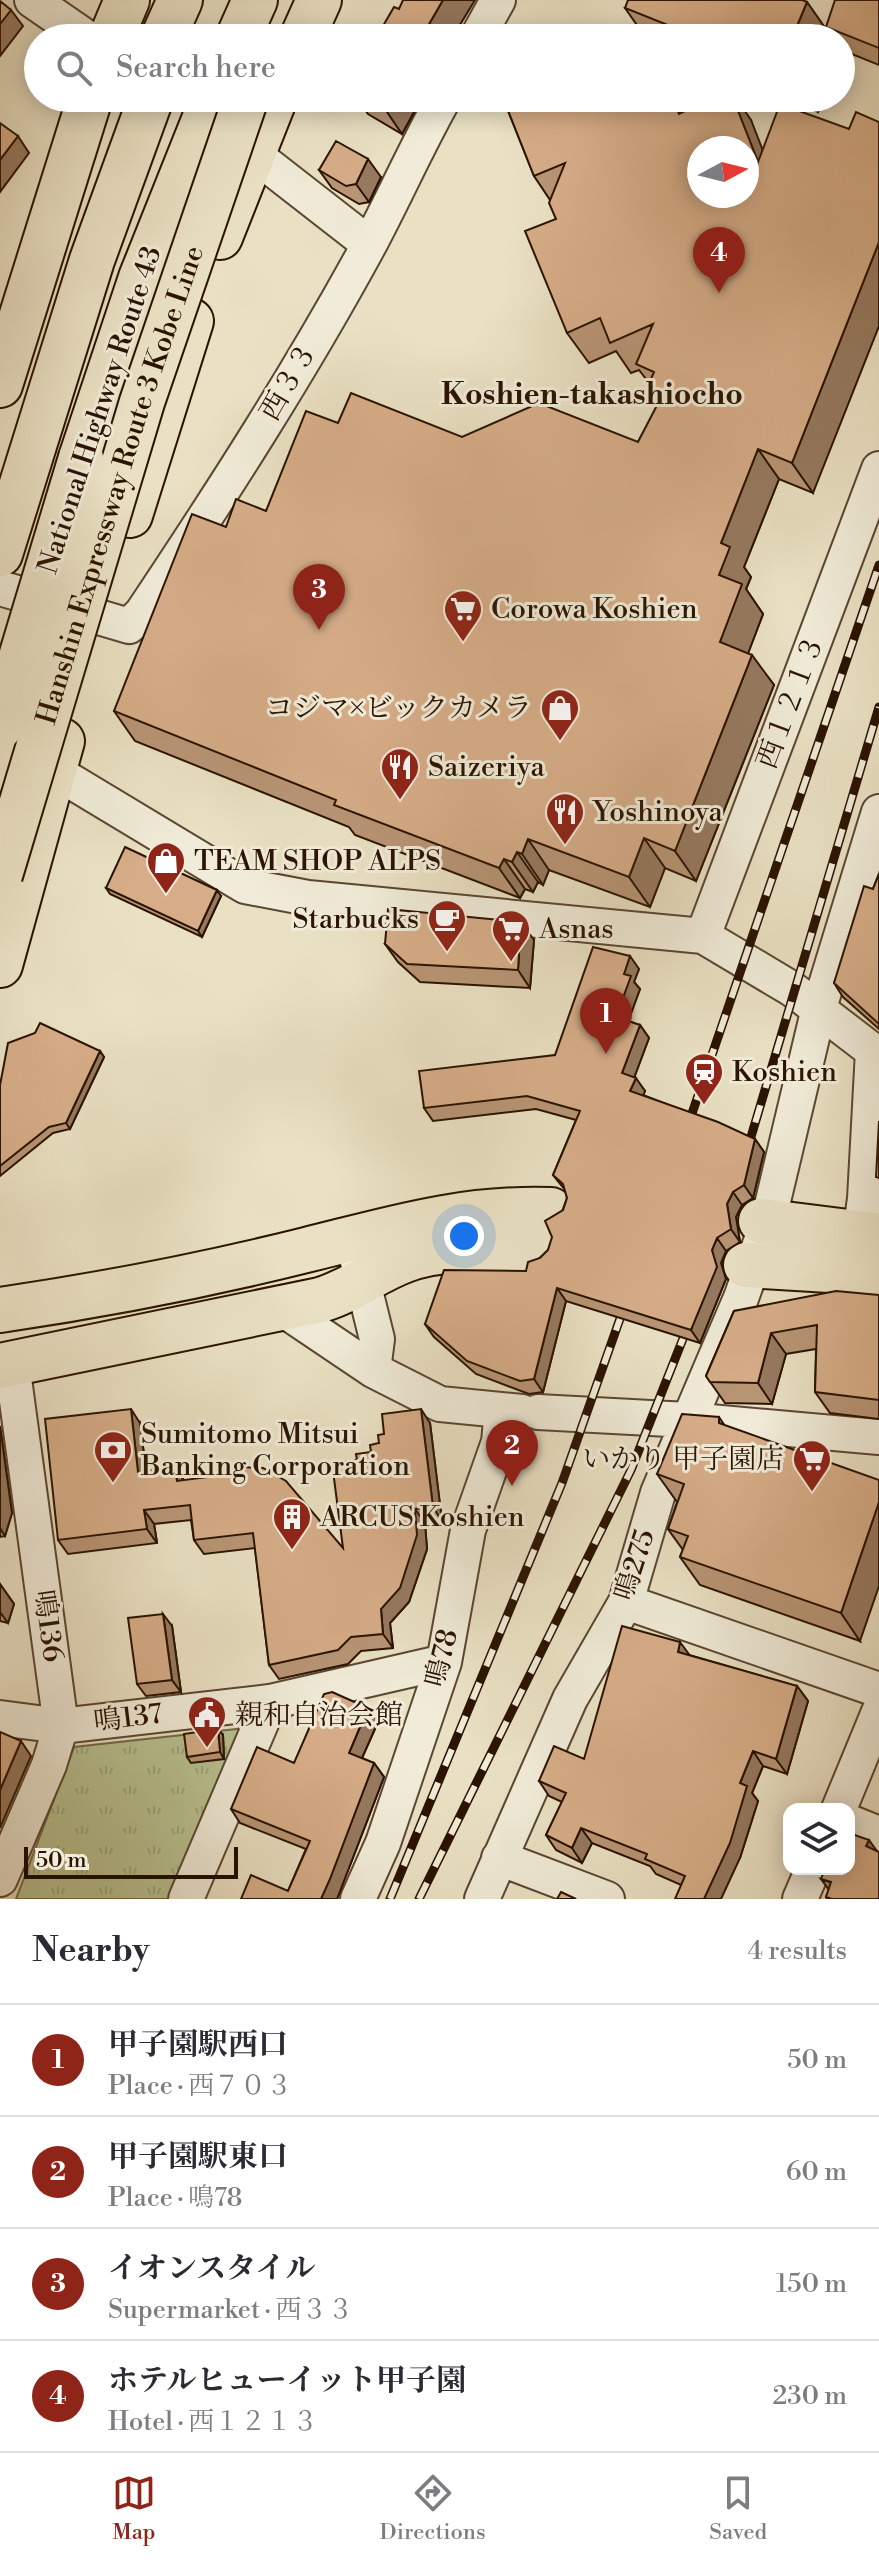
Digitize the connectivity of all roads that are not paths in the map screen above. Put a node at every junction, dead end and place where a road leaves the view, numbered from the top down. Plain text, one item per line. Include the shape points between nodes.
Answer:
1 (32, 0) edge
2 (127, 0) edge
3 (180, 0) edge
4 (192, 0) edge
5 (255, 0) edge
6 (283, 0) edge
7 (319, 0) edge
8 (498, 0) edge
9 (67, 24) edge
10 (117, 24) edge
11 (169, 24) edge
12 (182, 24) edge
13 (244, 24) edge
14 (274, 24) edge
15 (308, 24) edge
16 (485, 24) edge
17 (86, 112) edge
18 (131, 112) edge
19 (146, 112) edge
20 (207, 112) edge
21 (241, 112) edge
22 (269, 112) edge
23 (437, 112) edge
24 (251, 152) junction
25 (369, 244) junction
26 (0, 385) edge
27 (16, 446) edge
28 (879, 469) edge
29 (0, 554) edge
30 (0, 588) edge
31 (97, 619) junction
32 (0, 727) edge
33 (54, 771) junction
34 (879, 812) edge
35 (0, 875) edge
36 (703, 936) junction
37 (0, 965) edge
38 (819, 1008) junction
39 (876, 1092) edge
40 (765, 1221) junction
41 (869, 1235) edge
42 (350, 1238) junction
43 (749, 1265) junction
44 (879, 1273) edge
45 (365, 1282) junction
46 (281, 1308) junction
47 (0, 1310) edge
48 (6, 1365) edge
49 (373, 1370) junction
50 (521, 1412) junction
51 (688, 1420) junction
52 (879, 1437) edge
53 (626, 1602) junction
54 (444, 1662) junction
55 (879, 1690) edge
56 (270, 1702) junction
57 (879, 1712) edge
58 (0, 1718) edge
59 (61, 1726) junction
60 (866, 1770) edge
61 (843, 1803) edge
62 (855, 1824) edge
63 (879, 1834) edge
64 (499, 1858) junction
65 (810, 1875) edge
66 (0, 1879) edge
67 (186, 1899) edge
68 (358, 1899) edge
69 (482, 1899) edge
70 (607, 1899) edge
71 (800, 1899) edge

1 - 9 street
2 - 10 main road
3 - 11 main road
4 - 12 main road
5 - 13 main road
6 - 14 main road
7 - 15 main road
8 - 16 street
17 - 26 main road
18 - 27 main road via 69,258
19 - 27 main road, National Highway Route 43
20 - 32 main road, National Highway Route 43, bridge via 141,278
21 - 35 main road, Hanshin Expressway Route 3 Kobe Line, bridge via 142,402
22 - 24 main road
23 - 25 street, 西３３
24 - 25 street
24 - 31 main road
25 - 31 street, 西３３ via 244,459 142,613 129,626
27 - 29 main road, National Highway Route 43
28 - 36 street, 西１２１３
30 - 31 street
31 - 33 main road
33 - 36 street via 245,886 308,898
33 - 37 main road
34 - 38 street, 鳴275
36 - 38 street
38 - 39 street via 873,1051
38 - 40 street, 鳴275
39 - 41 street
40 - 41 main road
40 - 43 street, 鳴275
42 - 45 street
42 - 45 main road via 473,1211 544,1230 405,1259
42 - 47 main road
43 - 44 main road
43 - 51 street, 鳴275
45 - 46 main road via 340,1294
45 - 49 street via 377,1339
46 - 48 main road
46 - 49 street
48 - 59 street, 鳴136
49 - 50 street via 440,1404
50 - 51 street
50 - 54 street, 鳴78 via 499,1442 468,1530
51 - 52 street
51 - 53 street, 鳴275 via 658,1493
53 - 55 street
53 - 64 street, 鳴275 via 570,1699
54 - 56 street, 鳴137
54 - 68 street, 鳴78 via 383,1843
56 - 59 street, 鳴137
56 - 67 street
57 - 60 street
58 - 59 street, 鳴137
59 - 66 street, 鳴136
60 - 61 street
62 - 63 street
64 - 69 street, 鳴275
64 - 70 street
65 - 71 street

